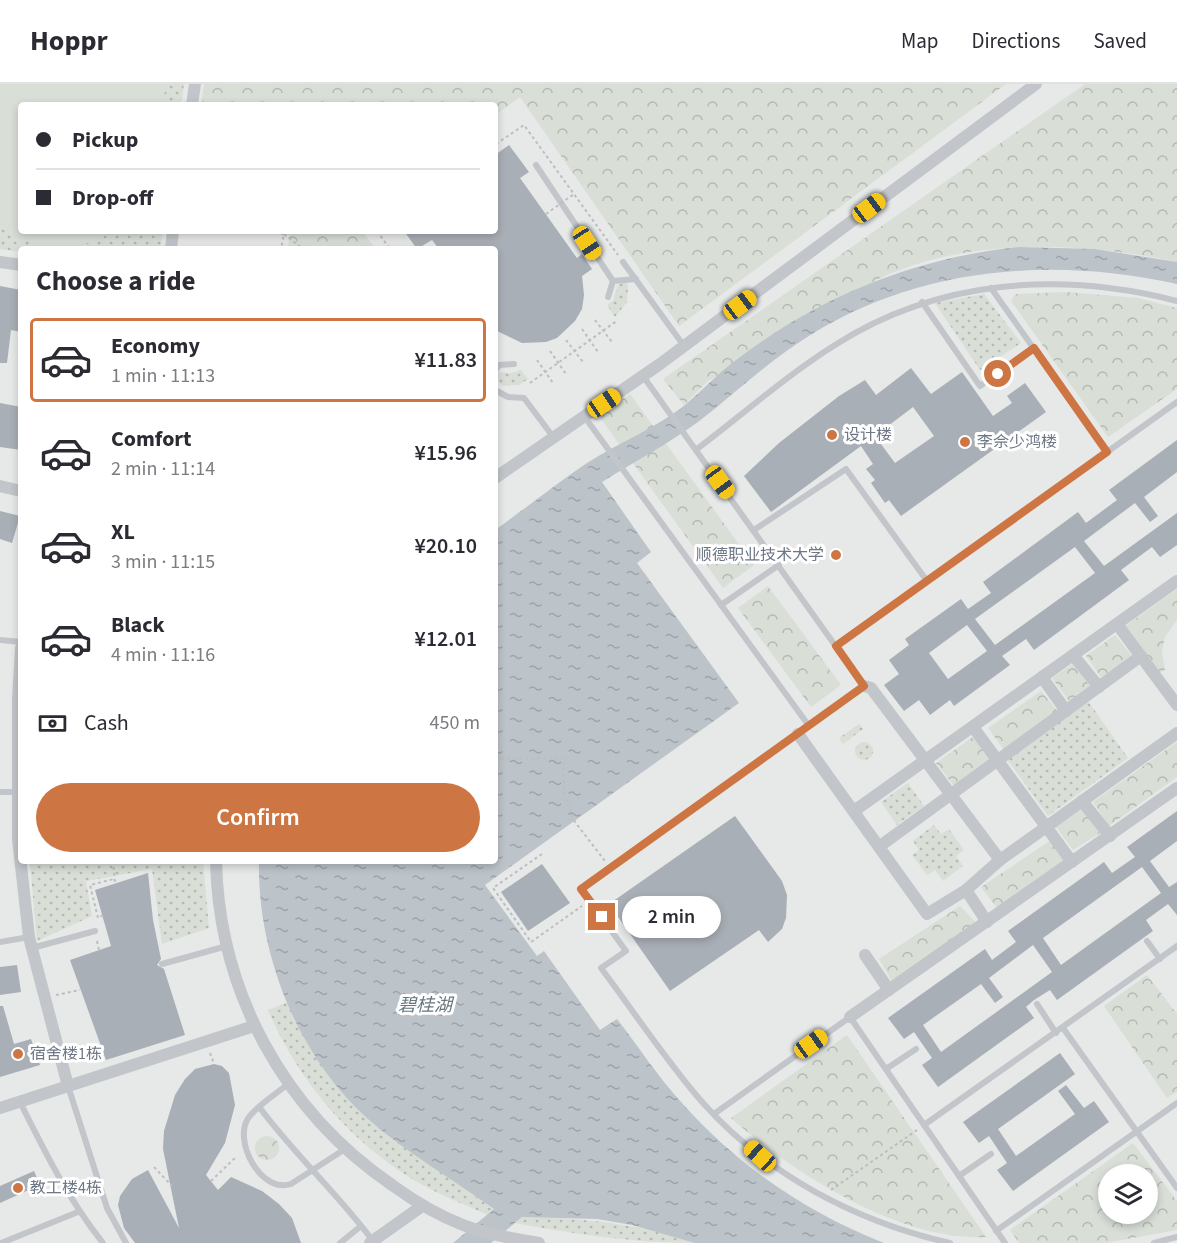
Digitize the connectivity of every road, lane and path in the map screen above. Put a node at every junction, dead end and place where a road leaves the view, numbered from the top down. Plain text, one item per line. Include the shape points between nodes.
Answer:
1 (195, 84) edge
2 (1036, 84) edge
3 (192, 102) edge
4 (498, 143) edge
5 (536, 165) dead end
6 (574, 194) junction
7 (546, 214) dead end
8 (284, 234) joint
9 (282, 246) edge
10 (299, 246) edge
11 (0, 262) edge
12 (623, 262) joint
13 (18, 265) edge
14 (636, 279) junction
15 (613, 281) junction
16 (991, 288) junction
17 (608, 297) dead end
18 (1177, 301) edge
19 (922, 302) junction
20 (595, 320) dead end
21 (618, 320) dead end
22 (582, 329) dead end
23 (603, 330) junction
24 (566, 340) dead end
25 (590, 340) junction
26 (612, 342) dead end
27 (684, 346) junction
28 (1034, 348) junction
29 (550, 351) dead end
30 (574, 351) junction
31 (598, 352) dead end
32 (537, 360) dead end
33 (498, 362) edge
34 (583, 362) dead end
35 (558, 363) junction
36 (514, 364) dead end
37 (545, 372) junction
38 (566, 374) dead end
39 (643, 376) junction
40 (530, 383) dead end
41 (553, 383) dead end
42 (498, 392) edge
43 (1177, 402) edge
44 (584, 416) junction
45 (554, 438) junction
46 (697, 449) junction
47 (1107, 452) junction
48 (498, 476) edge
49 (0, 486) edge
50 (18, 490) edge
51 (754, 530) junction
52 (779, 565) junction
53 (927, 581) junction
54 (1177, 581) edge
55 (722, 605) junction
56 (1117, 624) junction
57 (0, 640) edge
58 (18, 642) edge
59 (836, 646) junction
60 (1073, 655) junction
61 (1141, 656) junction
62 (1042, 677) junction
63 (864, 686) junction
64 (1099, 687) junction
65 (1177, 705) edge
66 (1066, 711) junction
67 (809, 726) junction
68 (973, 727) junction
69 (1177, 733) edge
70 (798, 734) junction
71 (498, 759) edge
72 (926, 760) junction
73 (998, 760) junction
74 (18, 763) edge
75 (1177, 788) edge
76 (0, 792) edge
77 (16, 792) junction
78 (952, 794) junction
79 (1082, 801) junction
80 (854, 811) junction
81 (18, 824) edge
82 (1047, 826) junction
83 (1110, 836) junction
84 (880, 846) junction
85 (542, 854) dead end
86 (1000, 860) junction
87 (1072, 862) junction
88 (21, 864) edge
89 (113, 864) edge
90 (216, 864) edge
91 (610, 868) junction
92 (114, 879) junction
93 (115, 883) dead end
94 (966, 890) junction
95 (590, 900) junction
96 (103, 915) dead end
97 (987, 922) junction
98 (95, 931) dead end
99 (1147, 941) dead end
100 (0, 942) edge
101 (30, 943) junction
102 (227, 946) junction
103 (1177, 946) edge
104 (865, 955) dead end
105 (1160, 959) junction
106 (162, 964) dead end
107 (80, 990) dead end
108 (889, 990) junction
109 (45, 998) junction
110 (1037, 1004) dead end
111 (850, 1017) junction
112 (254, 1026) junction
113 (1064, 1028) junction
114 (1056, 1033) junction
115 (916, 1049) dead end
116 (886, 1069) junction
117 (288, 1084) junction
118 (68, 1086) junction
119 (20, 1101) junction
120 (1177, 1103) edge
121 (0, 1108) edge
122 (260, 1108) junction
123 (714, 1114) junction
124 (924, 1125) junction
125 (1137, 1131) junction
126 (245, 1143) junction
127 (345, 1149) junction
128 (991, 1154) dead end
129 (154, 1167) dead end
130 (312, 1171) junction
131 (959, 1176) junction
132 (211, 1181) dead end
133 (172, 1186) dead end
134 (1177, 1188) edge
135 (823, 1196) junction
136 (422, 1206) junction
137 (78, 1212) junction
138 (362, 1226) junction
139 (996, 1231) junction
140 (1177, 1237) edge
141 (372, 1242) edge
142 (1, 1243) edge
143 (103, 1243) edge
144 (126, 1243) edge
145 (340, 1243) edge
146 (539, 1243) edge
147 (950, 1243) edge
148 (1005, 1243) edge
149 (1154, 1243) edge

1 - 3 street
2 - 27 street
4 - 6 path via 524,124
5 - 15 lane
6 - 7 path, bridge
6 - 12 path
8 - 9 path
8 - 10 path
11 - 13 street
12 - 14 lane
14 - 15 lane
14 - 27 lane
15 - 17 lane
16 - 18 lane via 1093,285
16 - 19 lane
16 - 28 lane
19 - 28 lane via 980,386
19 - 46 lane via 862,328 833,346
20 - 23 path
21 - 23 path
22 - 25 path
23 - 25 path
23 - 26 path
24 - 30 path
25 - 30 path
25 - 31 path
27 - 39 street
28 - 47 lane
29 - 35 path
30 - 34 path
30 - 35 path
32 - 37 path
33 - 36 lane
35 - 37 path
35 - 38 path
37 - 40 path
37 - 41 path
39 - 44 street
39 - 46 lane
42 - 45 lane via 524,398
43 - 47 lane
44 - 45 street
44 - 55 lane
45 - 48 street
46 - 51 lane
47 - 53 lane
49 - 50 street
51 - 52 lane
51 - 53 lane via 846,469
52 - 55 lane
52 - 59 lane
53 - 59 lane
54 - 56 street
55 - 67 lane
56 - 60 street
56 - 61 street
57 - 58 lane
59 - 63 lane
60 - 62 street
60 - 64 street
61 - 64 street
61 - 65 street
62 - 66 street
62 - 68 street
63 - 67 lane
63 - 72 street via 871,688
64 - 66 street
66 - 73 street
67 - 70 lane
68 - 72 street
68 - 73 street
69 - 79 street
70 - 80 street
70 - 91 lane
71 - 91 path via 563,758 564,795 575,822
72 - 78 street
72 - 80 street
73 - 78 street
73 - 82 street
74 - 77 street
75 - 83 street
76 - 77 lane
77 - 81 street
78 - 84 street
78 - 86 street
79 - 82 street
79 - 83 street
80 - 84 street
82 - 86 street
82 - 87 street
83 - 87 street
84 - 94 street via 927,914
85 - 95 path via 493,888 531,942
86 - 94 street
87 - 97 street
88 - 101 street
89 - 92 path
90 - 102 street
91 - 95 lane via 581,889
92 - 93 path
92 - 96 path via 90,885 98,918
94 - 97 street
95 - 123 lane via 626,951 601,968 673,1066
97 - 108 street
98 - 101 lane
99 - 105 lane
100 - 101 lane
101 - 109 street
102 - 106 lane
102 - 112 street
103 - 105 lane
104 - 108 street
105 - 113 lane
107 - 109 path
108 - 111 street
109 - 118 street
110 - 114 lane
111 - 116 lane
111 - 123 lane
112 - 117 street
112 - 118 street
113 - 114 lane
113 - 125 lane
114 - 124 lane
115 - 116 lane
116 - 124 lane
117 - 122 lane
117 - 127 street via 309,1113
118 - 119 street
118 - 144 lane via 107,1208
119 - 121 street
119 - 137 lane
120 - 125 lane
122 - 126 lane via 248,1118
122 - 130 lane
123 - 135 lane via 760,1156
124 - 131 lane
124 - 135 path
125 - 134 lane
125 - 139 lane
126 - 130 lane via 260,1175 274,1186 291,1184
126 - 132 path via 236,1158
127 - 130 lane
127 - 136 street
128 - 131 lane
129 - 133 path
130 - 138 lane
131 - 139 lane
135 - 147 lane via 881,1224
136 - 141 street
136 - 146 street via 464,1225
137 - 142 lane
137 - 143 lane
138 - 141 lane
138 - 145 lane
139 - 148 lane
140 - 149 lane

